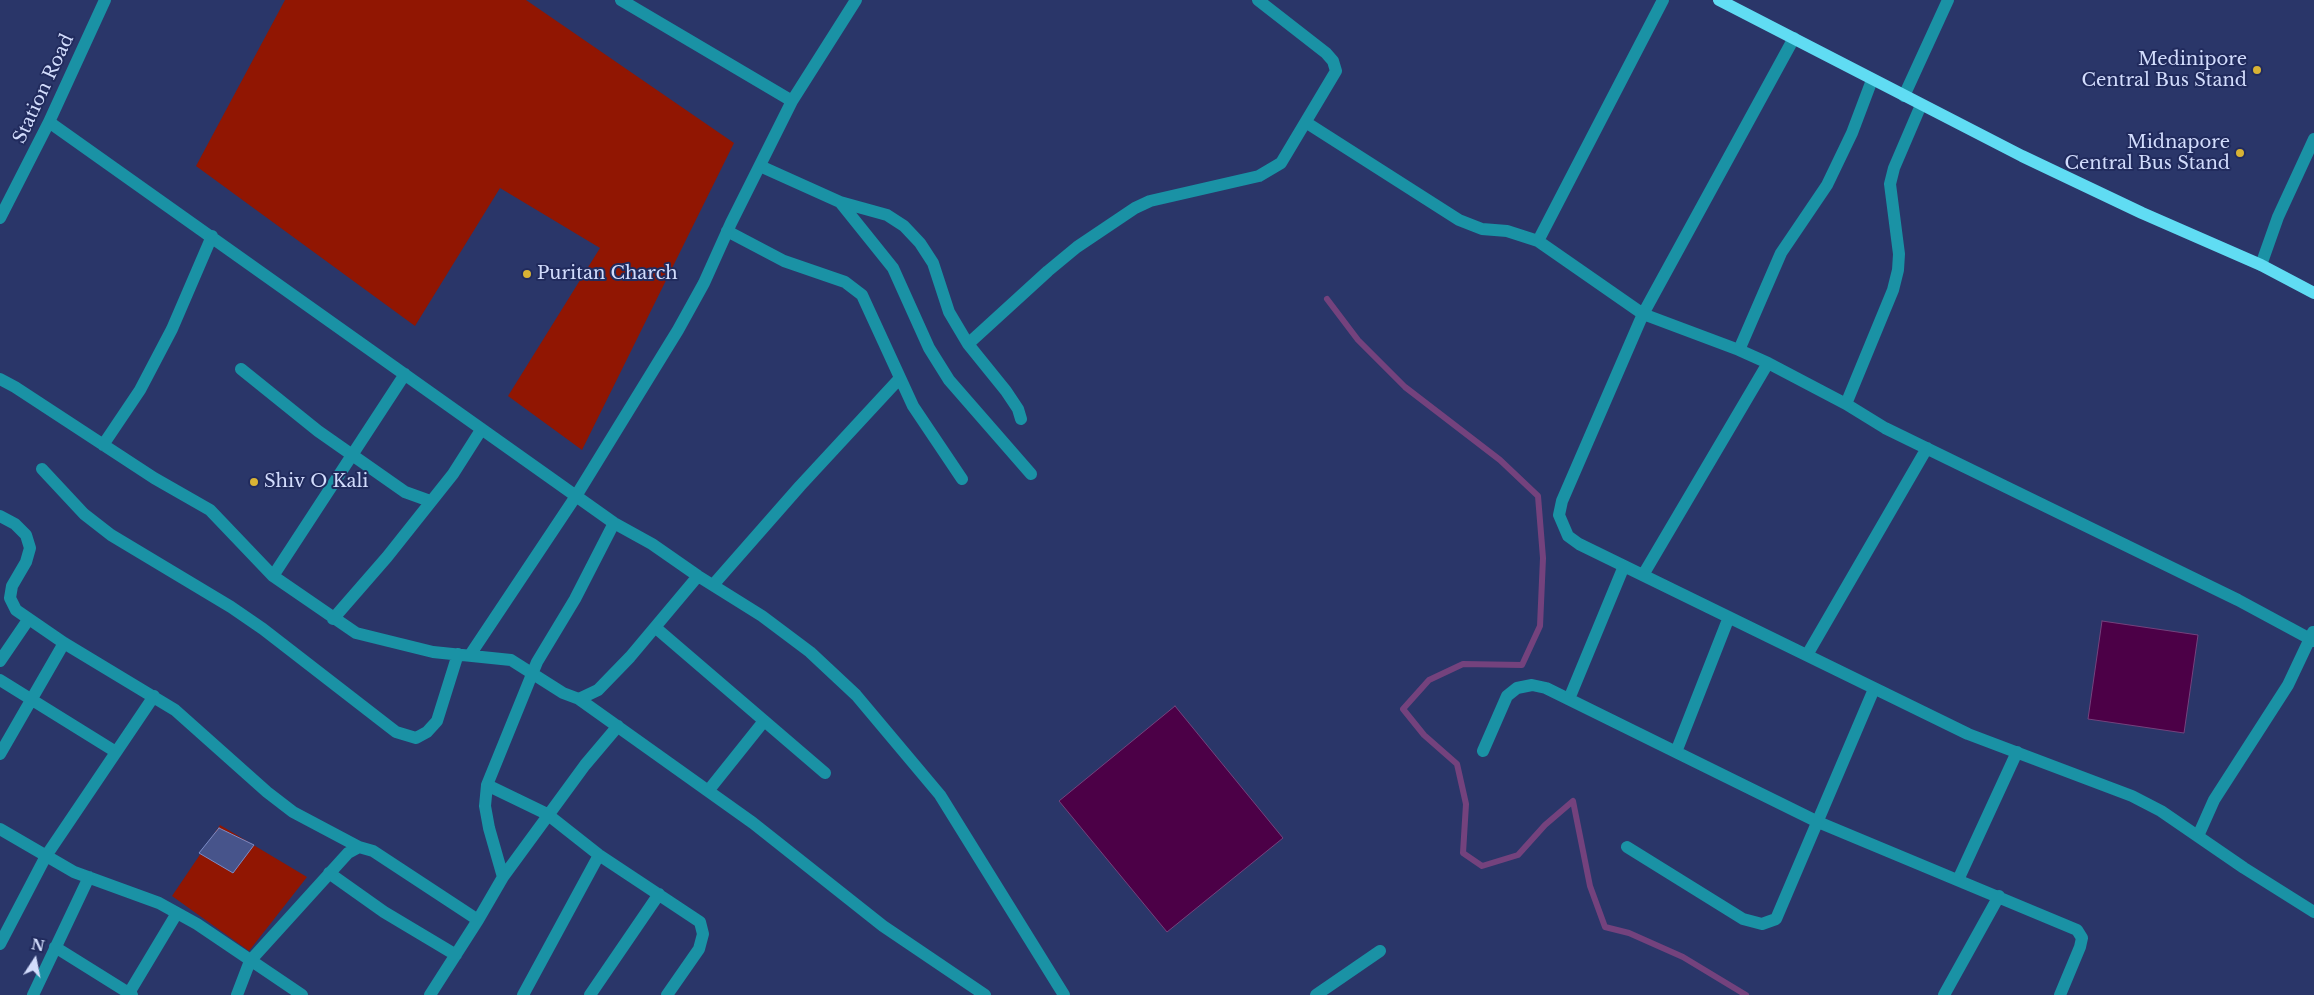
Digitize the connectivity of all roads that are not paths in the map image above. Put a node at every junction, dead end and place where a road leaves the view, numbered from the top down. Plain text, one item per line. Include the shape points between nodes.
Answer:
1 (105, 0) edge
2 (621, 0) edge
3 (856, 0) edge
4 (1258, 0) edge
5 (1664, 0) edge
6 (1719, 0) edge
7 (1948, 0) edge
8 (1794, 38) junction
9 (1872, 80) junction
10 (1904, 96) junction
11 (792, 101) junction
12 (1921, 105) junction
13 (49, 122) junction
14 (1306, 123) junction
15 (2314, 139) edge
16 (760, 166) junction
17 (840, 202) junction
18 (0, 218) edge
19 (727, 230) junction
20 (212, 236) junction
21 (1538, 241) junction
22 (2261, 265) junction
23 (2314, 293) edge
24 (1642, 314) junction
25 (968, 344) junction
26 (1739, 350) junction
27 (1768, 364) junction
28 (241, 370) dead end
29 (405, 374) junction
30 (900, 378) junction
31 (0, 379) edge
32 (1846, 404) junction
33 (1021, 419) dead end
34 (482, 430) junction
35 (103, 445) junction
36 (1927, 448) junction
37 (353, 455) junction
38 (42, 469) dead end
39 (1030, 474) dead end
40 (962, 479) dead end
41 (576, 496) junction
42 (430, 501) junction
43 (0, 516) edge
44 (614, 523) junction
45 (1624, 566) junction
46 (1643, 575) junction
47 (273, 576) junction
48 (698, 576) junction
49 (713, 585) junction
50 (1729, 617) junction
51 (333, 619) junction
52 (28, 620) junction
53 (656, 628) junction
54 (2313, 637) edge
55 (64, 643) junction
56 (464, 654) junction
57 (1807, 655) junction
58 (0, 661) edge
59 (533, 672) junction
60 (0, 680) edge
61 (1874, 689) junction
62 (154, 696) junction
63 (31, 699) junction
64 (579, 699) junction
65 (1569, 700) junction
66 (764, 721) junction
67 (618, 726) junction
68 (1483, 751) dead end
69 (116, 752) junction
70 (1676, 752) junction
71 (2017, 752) junction
72 (0, 754) edge
73 (825, 773) dead end
74 (488, 785) junction
75 (708, 791) junction
76 (547, 814) junction
77 (1818, 822) junction
78 (0, 829) edge
79 (2198, 836) junction
80 (359, 847) junction
81 (1627, 848) dead end
82 (600, 855) junction
83 (46, 856) junction
84 (329, 874) junction
85 (89, 877) junction
86 (502, 877) junction
87 (1958, 880) junction
88 (659, 894) junction
89 (1998, 896) junction
90 (2314, 912) edge
91 (177, 913) junction
92 (478, 920) junction
93 (2, 937) edge
94 (55, 947) junction
95 (1380, 951) dead end
96 (456, 955) junction
97 (250, 960) junction
98 (131, 994) edge
99 (33, 995) edge
100 (237, 995) edge
101 (302, 995) edge
102 (430, 995) edge
103 (523, 995) edge
104 (590, 995) edge
105 (667, 995) edge
106 (985, 995) edge
107 (1064, 995) edge
108 (1316, 995) edge
109 (1944, 995) edge
110 (2060, 995) edge

1 - 13 street, Station Road
2 - 11 street
3 - 11 street
4 - 14 street via 1333,61 1336,71 1332,81
5 - 21 street
6 - 8 main road
7 - 10 street
8 - 9 main road
8 - 24 street
9 - 10 main road
9 - 26 street via 1852,134 1827,185 1782,254
10 - 12 main road
11 - 16 street
12 - 22 main road via 2142,213
12 - 32 street via 1890,184 1899,254 1893,290
13 - 18 street, Station Road
13 - 20 street
14 - 21 street via 1459,220 1482,229 1507,231
14 - 25 street via 1290,152 1270,171 1135,208 1077,247
15 - 22 street via 2278,217
16 - 17 street
16 - 19 street
17 - 25 street via 887,215 904,226 920,243 933,263 949,312
17 - 39 street via 893,268 929,348 949,380
19 - 30 street via 784,261 845,282 862,295
19 - 41 street via 704,283 678,330
20 - 29 street
20 - 35 street via 172,329 140,390
21 - 24 street
22 - 23 main road
24 - 26 street
24 - 45 street via 1559,514 1568,536
25 - 33 street via 1006,391
26 - 27 street
27 - 32 street
27 - 46 street
28 - 37 street
29 - 34 street
29 - 37 street
30 - 40 street via 929,433
30 - 49 street
31 - 35 street
32 - 36 street
34 - 41 street
34 - 42 street via 453,474
35 - 47 street via 210,510
36 - 54 street
36 - 57 street
37 - 42 street via 405,492
37 - 47 street
38 - 56 street via 84,514 111,535 239,613 396,732 416,738 437,721
41 - 44 street
41 - 56 street
42 - 51 street
43 - 52 street via 26,535 30,548 12,586 10,598 16,610
44 - 48 street via 652,544
44 - 59 street
45 - 46 street
45 - 65 street
46 - 50 street
47 - 51 street
48 - 49 street
48 - 53 street
49 - 107 street via 810,652 856,695 940,796
50 - 57 street
50 - 70 street
51 - 56 street via 356,633 383,641 433,652
52 - 55 street
52 - 58 street
53 - 64 street via 598,690
53 - 66 street
54 - 79 street via 2288,685 2214,800
55 - 62 street
55 - 63 street
56 - 59 street via 510,660
57 - 61 street
59 - 64 street via 563,693
59 - 74 street
60 - 63 street
61 - 71 street via 1968,734
61 - 77 street
62 - 69 street
62 - 80 street via 195,726 293,812
63 - 69 street
63 - 72 street
64 - 67 street
65 - 68 street via 1546,688 1517,688 1507,696
65 - 70 street
66 - 73 street
66 - 75 street
67 - 75 street
67 - 76 street
69 - 83 street
70 - 77 street
71 - 79 street via 2132,796
71 - 87 street
74 - 76 street
74 - 86 street via 485,806
75 - 106 street via 883,926
76 - 82 street
76 - 86 street
77 - 81 street via 1776,919 1762,924 1742,920
77 - 87 street
78 - 83 street
79 - 90 street
80 - 84 street via 348,853
80 - 92 street via 373,851
82 - 88 street
82 - 103 street
83 - 85 street
83 - 93 street
84 - 96 street
84 - 97 street
85 - 91 street
85 - 94 street
86 - 92 street
87 - 89 street
88 - 104 street
88 - 105 street via 700,922 703,934 699,949
89 - 109 street
89 - 110 street via 2077,930 2082,938
91 - 97 street
91 - 98 street
92 - 96 street
94 - 98 street
94 - 99 street
95 - 108 street
96 - 102 street
97 - 100 street
97 - 101 street

